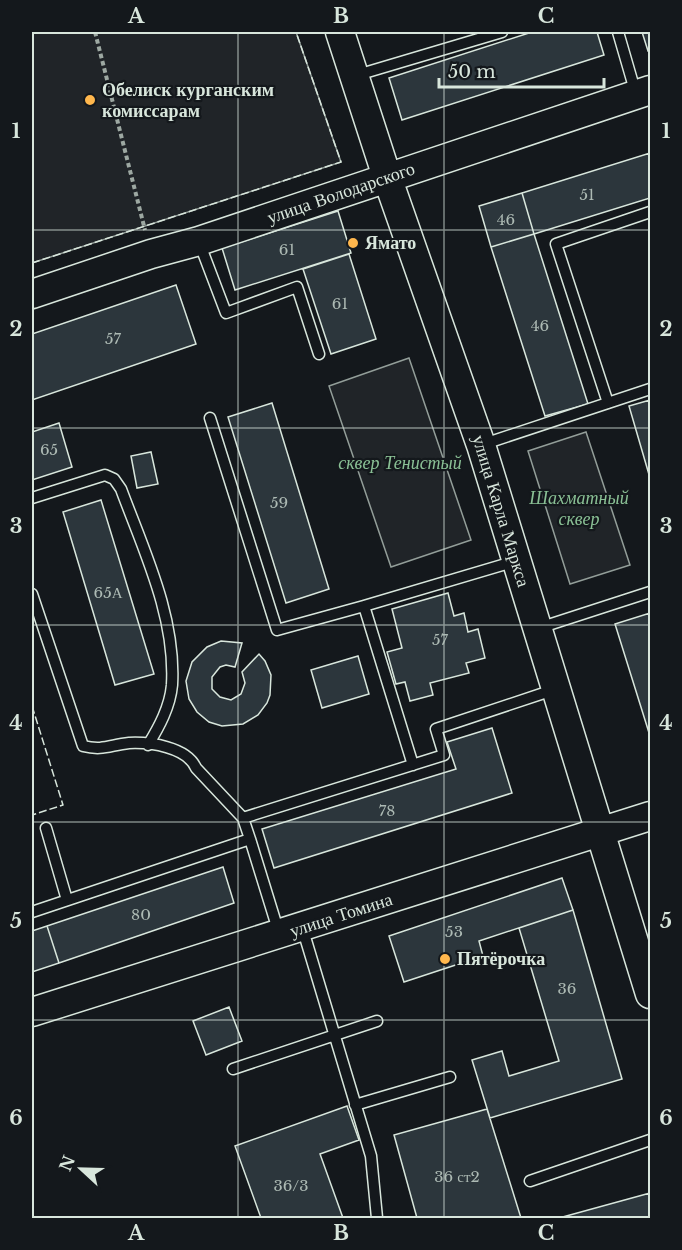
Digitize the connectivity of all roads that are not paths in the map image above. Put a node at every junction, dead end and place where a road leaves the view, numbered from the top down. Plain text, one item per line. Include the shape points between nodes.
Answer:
1 (340, 32) edge
2 (502, 32) edge
3 (618, 32) edge
4 (354, 76) junction
5 (644, 92) edge
6 (387, 177) junction
7 (651, 212) edge
8 (199, 241) junction
9 (32, 294) edge
10 (319, 354) dead end
11 (651, 390) edge
12 (608, 403) junction
13 (210, 418) dead end
14 (481, 445) junction
15 (32, 498) edge
16 (516, 560) junction
17 (651, 592) edge
18 (32, 594) edge
19 (364, 606) junction
20 (537, 628) junction
21 (556, 689) junction
22 (148, 745) junction
23 (413, 765) junction
24 (651, 816) edge
25 (243, 818) junction
26 (46, 828) dead end
27 (601, 832) junction
28 (250, 839) junction
29 (67, 900) junction
30 (32, 912) edge
31 (291, 931) junction
32 (651, 994) edge
33 (32, 1012) edge
34 (377, 1021) dead end
35 (334, 1034) junction
36 (233, 1069) dead end
37 (450, 1077) dead end
38 (355, 1105) junction
39 (651, 1140) edge
40 (530, 1181) dead end
41 (377, 1218) edge

1 - 4 street, улица Карла Маркса
2 - 4 lane
3 - 5 lane
4 - 6 street, улица Карла Маркса
5 - 6 street, улица Володарского
6 - 8 street, улица Володарского
6 - 14 street, улица Карла Маркса
7 - 12 lane via 556,244
8 - 9 street, улица Володарского
8 - 10 lane via 226,313 297,287
11 - 12 lane
12 - 14 lane
13 - 19 lane via 277,630
14 - 16 street, улица Карла Маркса
15 - 22 lane via 105,475 121,489 161,598 170,650 172,686 162,721
16 - 19 lane
16 - 20 street, улица Карла Маркса
17 - 20 lane
18 - 22 lane via 83,746 96,750 130,743
19 - 23 lane
20 - 21 street, улица Карла Маркса
21 - 23 lane via 436,729 444,755
21 - 27 street, улица Карла Маркса
22 - 25 lane via 171,747 193,760
23 - 25 lane
24 - 27 street, улица Томина
25 - 28 lane
26 - 29 lane
27 - 31 street, улица Томина
27 - 32 street, улица Карла Маркса
28 - 29 lane
28 - 31 lane
29 - 30 lane
31 - 33 street, улица Томина
31 - 35 lane
34 - 35 lane
35 - 36 lane
35 - 38 lane
37 - 38 lane
38 - 41 lane via 370,1156
39 - 40 lane

